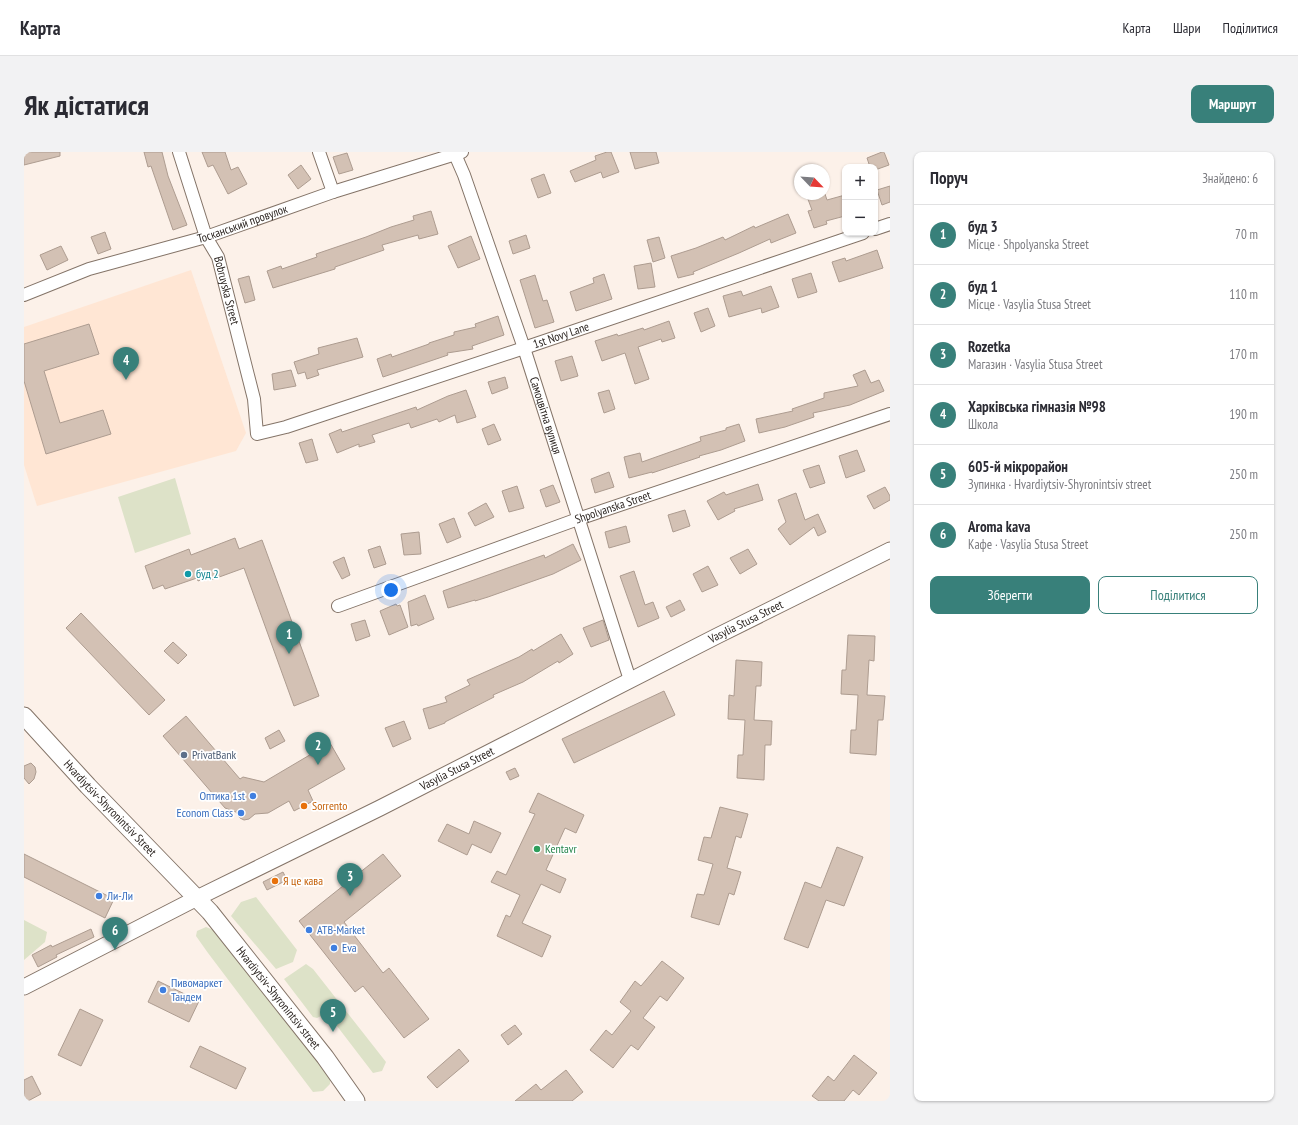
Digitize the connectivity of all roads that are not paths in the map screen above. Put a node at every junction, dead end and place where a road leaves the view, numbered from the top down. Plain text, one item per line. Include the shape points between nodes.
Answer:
1 (179, 152) edge
2 (319, 152) edge
3 (457, 153) edge
4 (333, 192) junction
5 (890, 224) edge
6 (878, 228) edge
7 (854, 236) edge
8 (206, 237) junction
9 (24, 295) edge
10 (524, 348) junction
11 (890, 414) edge
12 (258, 434) joint
13 (578, 519) junction
14 (890, 550) edge
15 (338, 606) dead end
16 (630, 680) junction
17 (24, 716) edge
18 (197, 898) junction
19 (24, 987) edge
20 (356, 1101) edge

1 - 8 street, Bobruyska Street
2 - 4 street
3 - 4 street, Тосканський провулок
3 - 10 street, Самоцвітна вулиця
4 - 8 street, Тосканський провулок
5 - 6 street
7 - 10 street, 1st Novy Lane
8 - 9 street, Тосканський провулок via 90,269
8 - 12 street, Bobruyska Street via 218,257 254,399
10 - 12 street, 1st Novy Lane
10 - 13 street, Самоцвітна вулиця
11 - 13 street, Shpolyanska Street
13 - 15 street, Shpolyanska Street
13 - 16 street, Самоцвітна вулиця
14 - 16 street, Vasylia Stusa Street
16 - 18 street, Vasylia Stusa Street
17 - 18 main road, Hvardiytsiv-Shyronintsiv Street
18 - 19 street, Vasylia Stusa Street
18 - 20 main road, Hvardiytsiv-Shyronintsiv street via 326,1056

